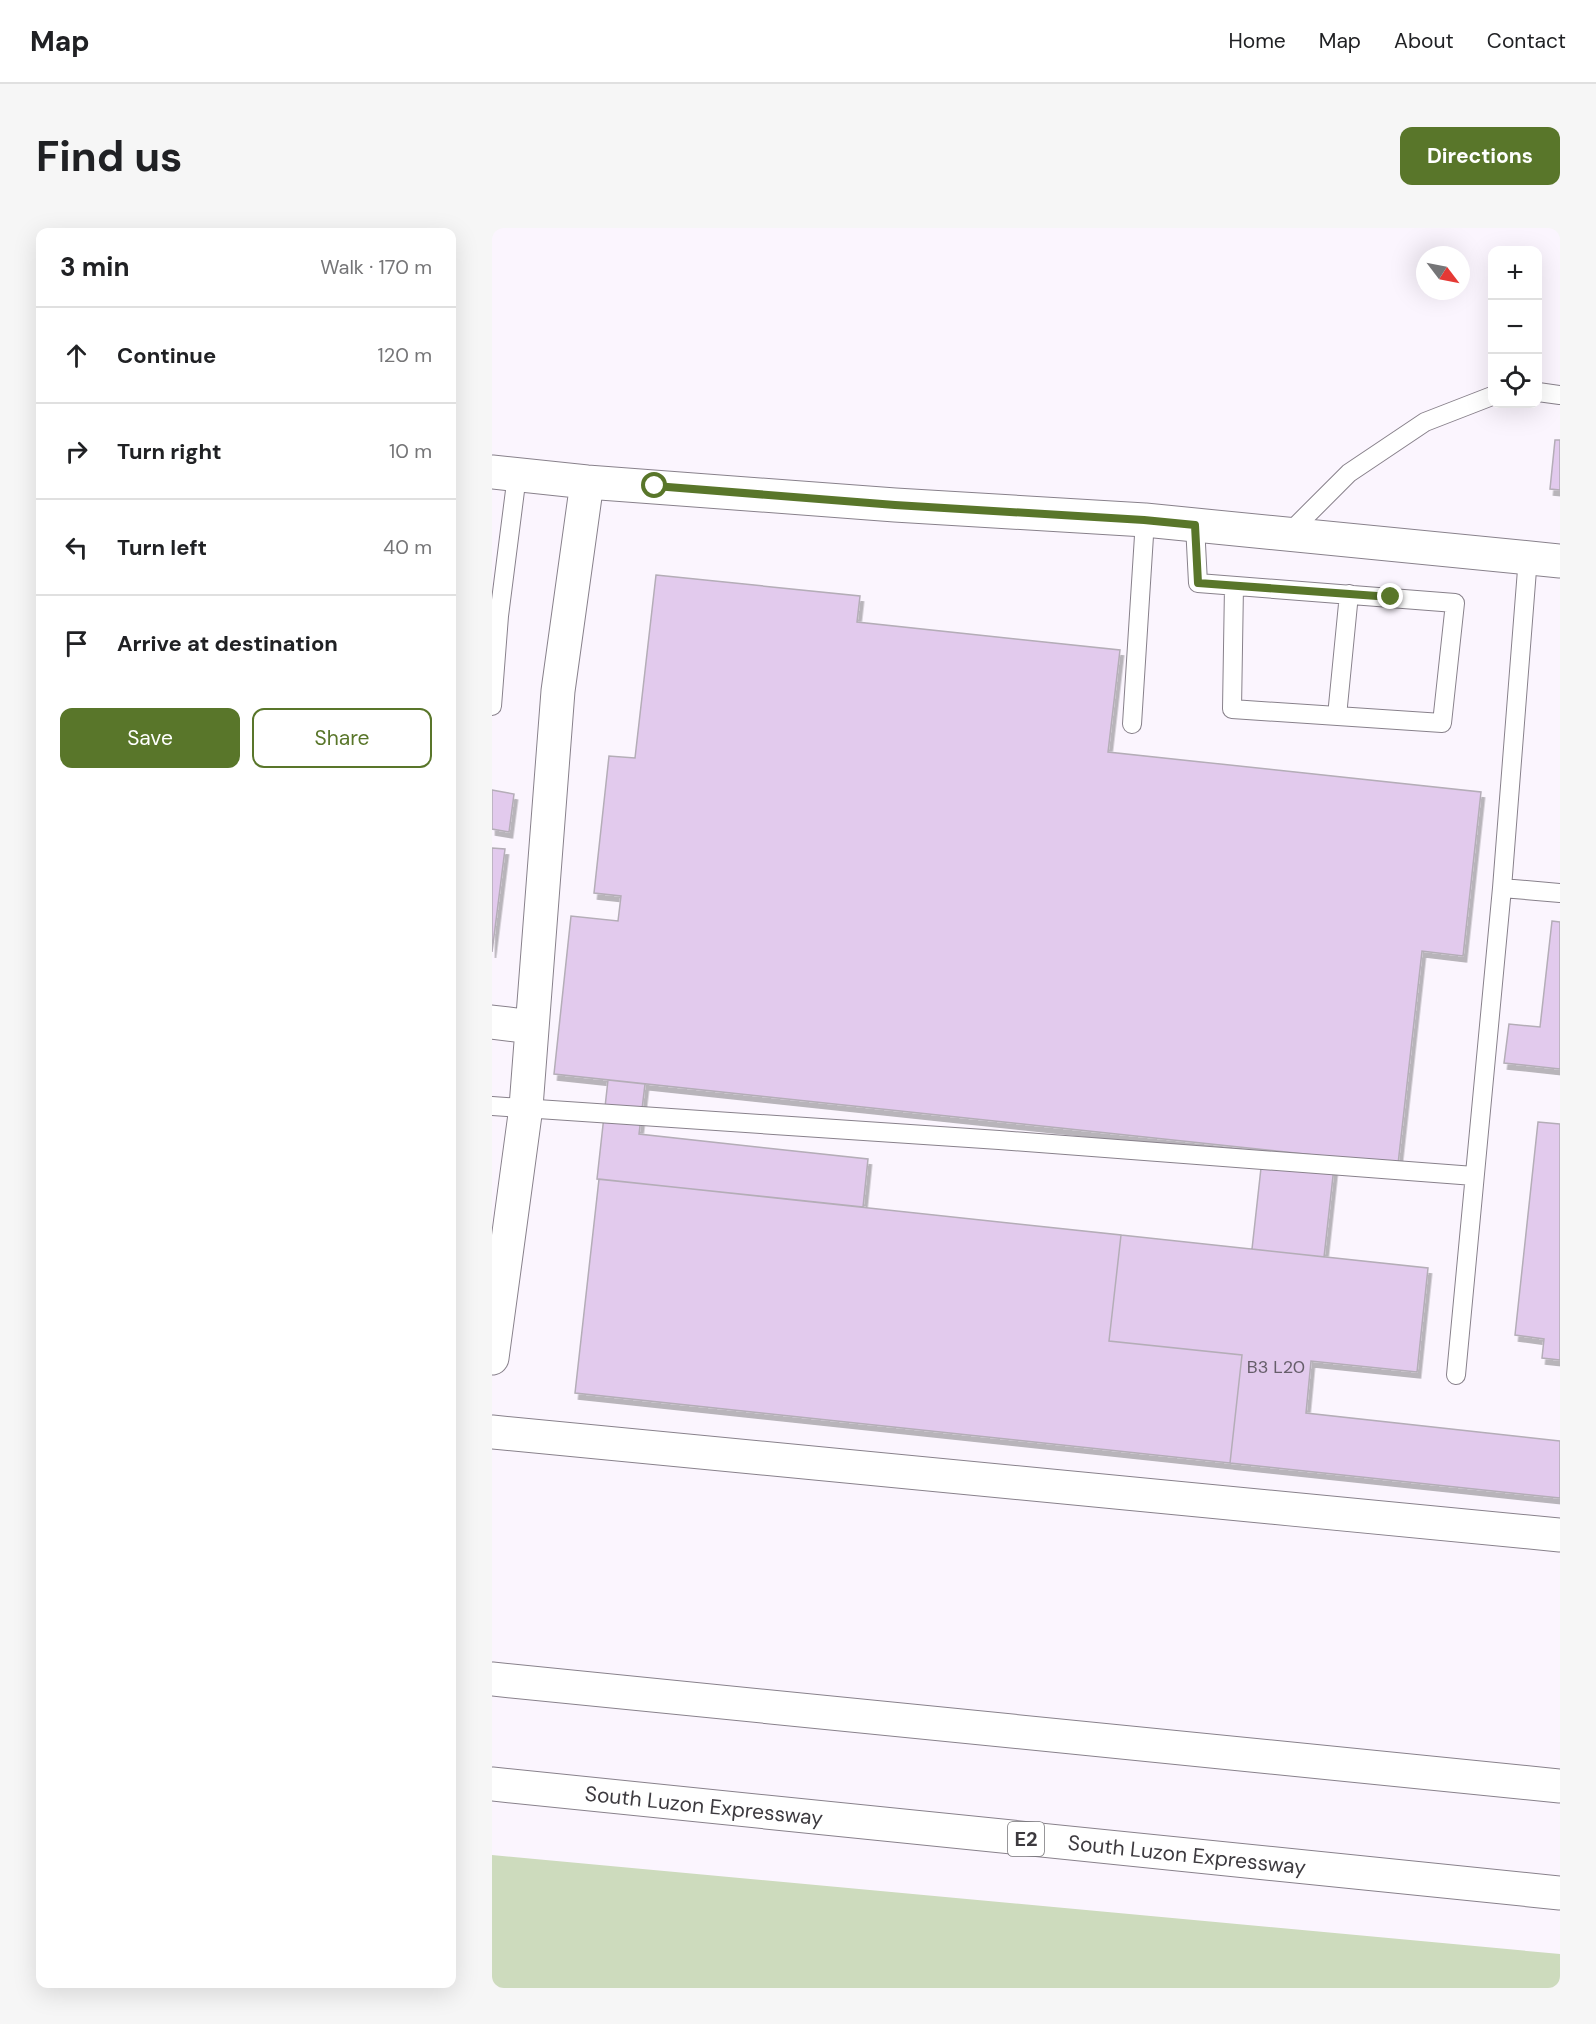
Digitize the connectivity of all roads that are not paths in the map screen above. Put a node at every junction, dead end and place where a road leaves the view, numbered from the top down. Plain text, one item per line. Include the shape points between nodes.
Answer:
1 (1542, 393) edge
2 (1560, 395) edge
3 (1488, 398) edge
4 (504, 474) edge
5 (587, 482) junction
6 (1144, 520) junction
7 (1195, 525) junction
8 (1287, 535) junction
9 (500, 543) edge
10 (1544, 559) edge
11 (1234, 586) junction
12 (1349, 594) junction
13 (492, 706) edge
14 (1337, 716) junction
15 (1132, 724) dead end
16 (1502, 888) junction
17 (1560, 893) edge
18 (492, 1022) edge
19 (532, 1027) junction
20 (492, 1106) edge
21 (526, 1107) junction
22 (1474, 1176) junction
23 (492, 1358) edge
24 (1456, 1375) dead end
25 (492, 1432) edge
26 (1560, 1535) edge
27 (492, 1679) edge
28 (492, 1784) edge
29 (1560, 1786) edge
30 (1560, 1893) edge

1 - 2 lane
3 - 8 lane via 1425,422 1349,473
4 - 5 main road
4 - 9 lane
5 - 6 main road
5 - 19 main road via 558,691
6 - 7 main road
6 - 15 lane
7 - 8 main road
7 - 11 lane via 1198,583
8 - 10 main road
9 - 13 lane
10 - 16 lane
11 - 12 lane
11 - 14 lane via 1232,709
12 - 14 lane
12 - 14 lane via 1455,603 1454,614 1442,723
16 - 17 lane
16 - 22 lane
18 - 19 main road
19 - 21 main road
20 - 21 lane
21 - 22 lane
21 - 23 main road
22 - 24 lane
25 - 26 main road
27 - 29 main road
28 - 30 main road, South Luzon Expressway / E2

